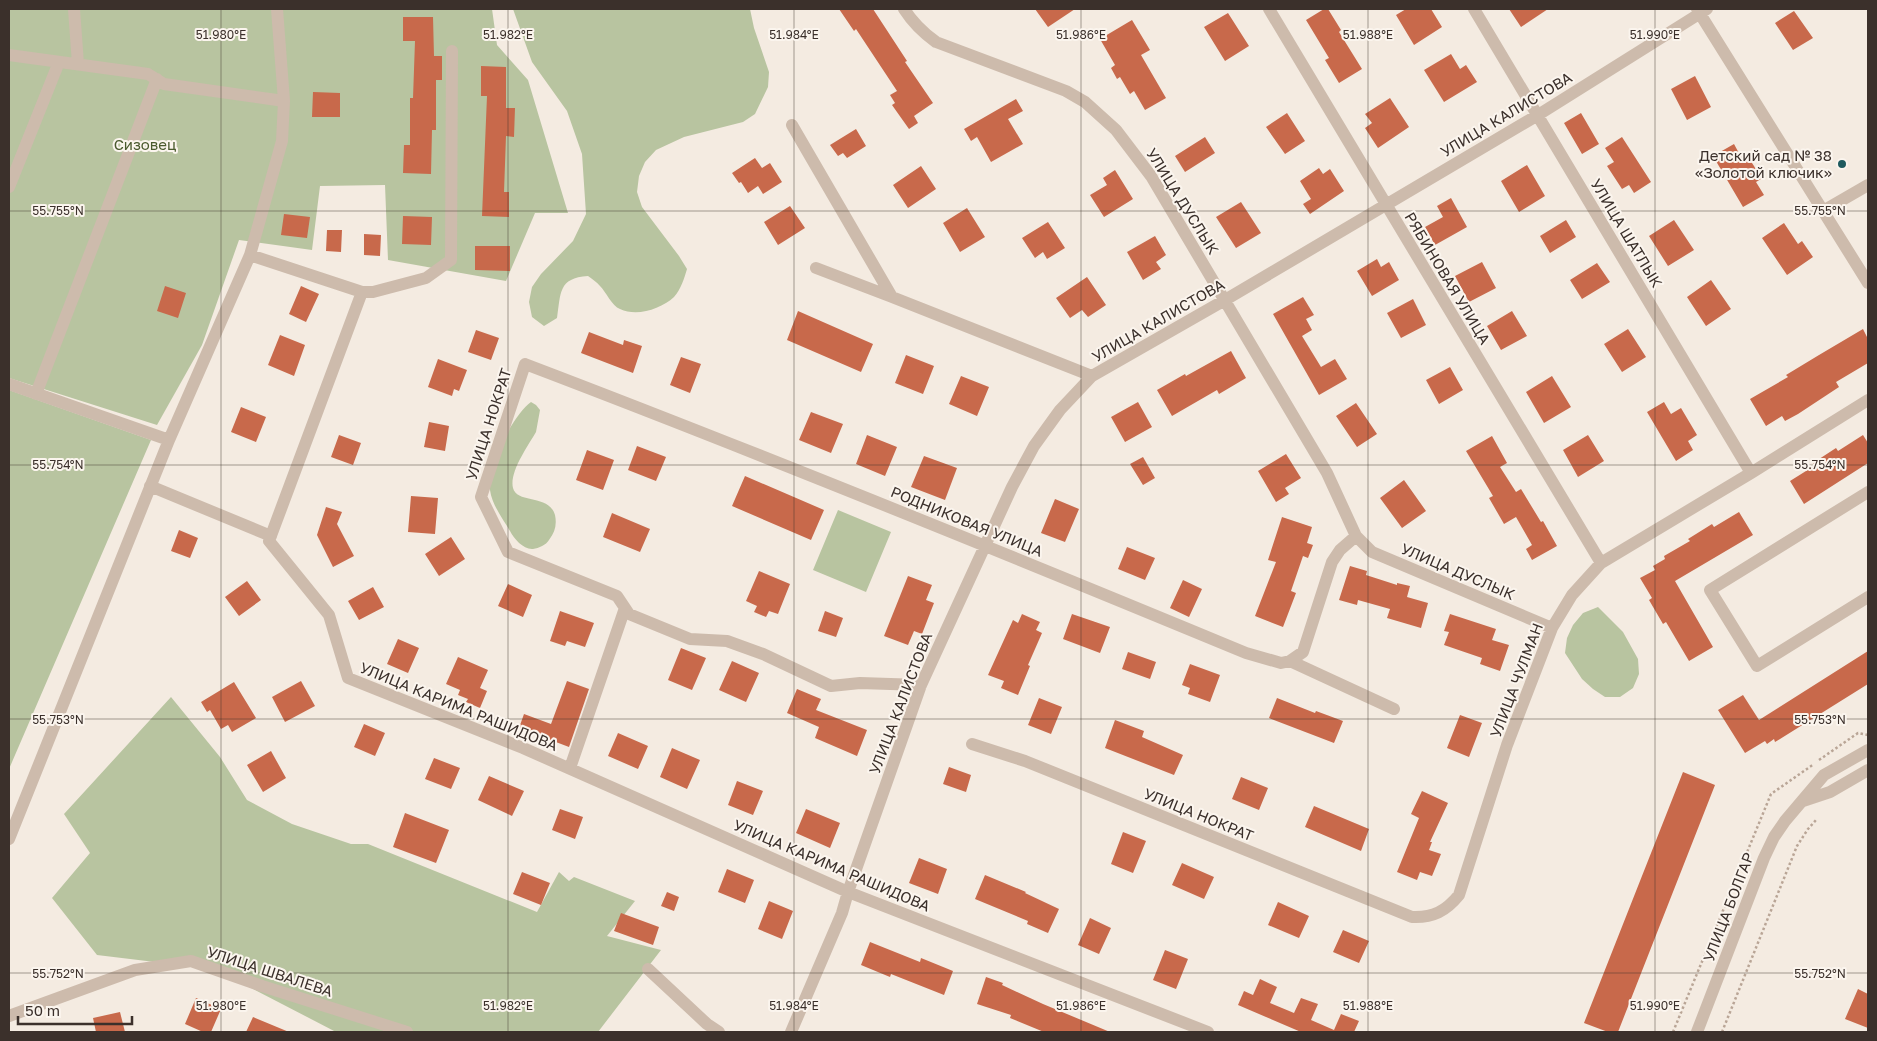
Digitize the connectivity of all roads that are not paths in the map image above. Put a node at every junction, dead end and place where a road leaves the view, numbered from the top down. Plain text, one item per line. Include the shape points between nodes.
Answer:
1 (74, 9) edge
2 (277, 9) edge
3 (904, 9) edge
4 (1269, 9) edge
5 (1474, 9) edge
6 (1701, 10) edge
7 (452, 51) dead end
8 (9, 55) edge
9 (59, 62) junction
10 (78, 64) junction
11 (156, 79) junction
12 (284, 101) junction
13 (1538, 115) junction
14 (792, 125) dead end
15 (1868, 185) edge
16 (9, 187) edge
17 (1385, 204) junction
18 (1823, 211) junction
19 (250, 255) junction
20 (816, 268) dead end
21 (1868, 283) edge
22 (362, 292) junction
23 (892, 297) junction
24 (1225, 300) junction
25 (525, 364) joint
26 (1092, 376) junction
27 (9, 384) edge
28 (36, 394) junction
29 (1868, 400) edge
30 (168, 440) junction
31 (1752, 473) junction
32 (150, 486) junction
33 (1868, 492) edge
34 (271, 536) junction
35 (1356, 536) junction
36 (985, 545) junction
37 (1601, 563) junction
38 (1868, 597) edge
39 (624, 608) junction
40 (1552, 628) junction
41 (1290, 661) junction
42 (921, 685) junction
43 (1394, 710) dead end
44 (972, 744) dead end
45 (1868, 750) edge
46 (570, 768) junction
47 (1868, 770) edge
48 (1803, 801) junction
49 (9, 839) edge
50 (848, 892) junction
51 (1412, 917) joint
52 (648, 969) dead end
53 (9, 1016) edge
54 (407, 1032) edge
55 (719, 1032) edge
56 (792, 1032) edge
57 (1208, 1032) edge
58 (1697, 1032) edge

1 - 10 street
2 - 12 street
3 - 24 street, УЛИЦА ДУСЛЫК via 922,32 936,42 1066,91 1100,114 1151,176
4 - 17 street, РЯБИНОВАЯ УЛИЦА
5 - 13 street, УЛИЦА ШАТЛЫК
6 - 13 street, УЛИЦА КАЛИСТОВА
6 - 18 street
7 - 22 street via 451,260 426,278
8 - 9 street
9 - 10 street
9 - 16 street
10 - 11 street via 148,74
11 - 12 street via 164,84
11 - 28 street
12 - 19 street via 282,141
13 - 17 street, УЛИЦА КАЛИСТОВА
13 - 31 street, УЛИЦА ШАТЛЫК
14 - 23 street
15 - 18 street
17 - 24 street, УЛИЦА КАЛИСТОВА
17 - 37 street, РЯБИНОВАЯ УЛИЦА
18 - 21 street
19 - 22 street
19 - 30 street
20 - 23 street
22 - 34 street
23 - 26 street
24 - 26 street, УЛИЦА КАЛИСТОВА
24 - 35 street, УЛИЦА ДУСЛЫК via 1327,473
25 - 36 street, РОДНИКОВАЯ УЛИЦА
25 - 39 street, УЛИЦА НОКРАТ via 481,497 508,552 617,596
26 - 36 street, УЛИЦА КАЛИСТОВА via 1060,410 1034,446
27 - 28 street
28 - 30 street
29 - 31 street, УЛИЦА ЧУЛМАН
30 - 32 street
31 - 37 street, УЛИЦА ЧУЛМАН
32 - 34 street
32 - 49 street
33 - 38 street via 1710,590 1757,666
34 - 46 street, УЛИЦА КАРИМА РАШИДОВА via 269,541 329,615 348,678
35 - 40 street, УЛИЦА ДУСЛЫК via 1372,552
35 - 41 street via 1332,562 1303,652
36 - 41 street, РОДНИКОВАЯ УЛИЦА via 1246,653 1281,664
36 - 42 street, УЛИЦА КАЛИСТОВА
37 - 40 street, УЛИЦА ЧУЛМАН via 1572,595
39 - 42 street, УЛИЦА НОКРАТ via 628,614 690,638 727,641 764,654 831,686 860,683
39 - 46 street
40 - 51 street, УЛИЦА ЧУЛМАН via 1507,745 1458,895 1442,912
41 - 43 street, РОДНИКОВАЯ УЛИЦА
42 - 50 street, УЛИЦА КАЛИСТОВА
44 - 51 street, УЛИЦА НОКРАТ via 1034,764
45 - 48 street, УЛИЦА БОЛГАР via 1824,775
46 - 50 street, УЛИЦА КАРИМА РАШИДОВА
47 - 48 street, УЛИЦА БОЛГАР via 1830,792
48 - 58 street, УЛИЦА БОЛГАР via 1774,837 1764,858
50 - 56 street, УЛИЦА КАЛИСТОВА
50 - 57 street, УЛИЦА КАРИМА РАШИДОВА
52 - 55 street
53 - 54 street, УЛИЦА ШВАЛЕВА via 135,970 191,961

